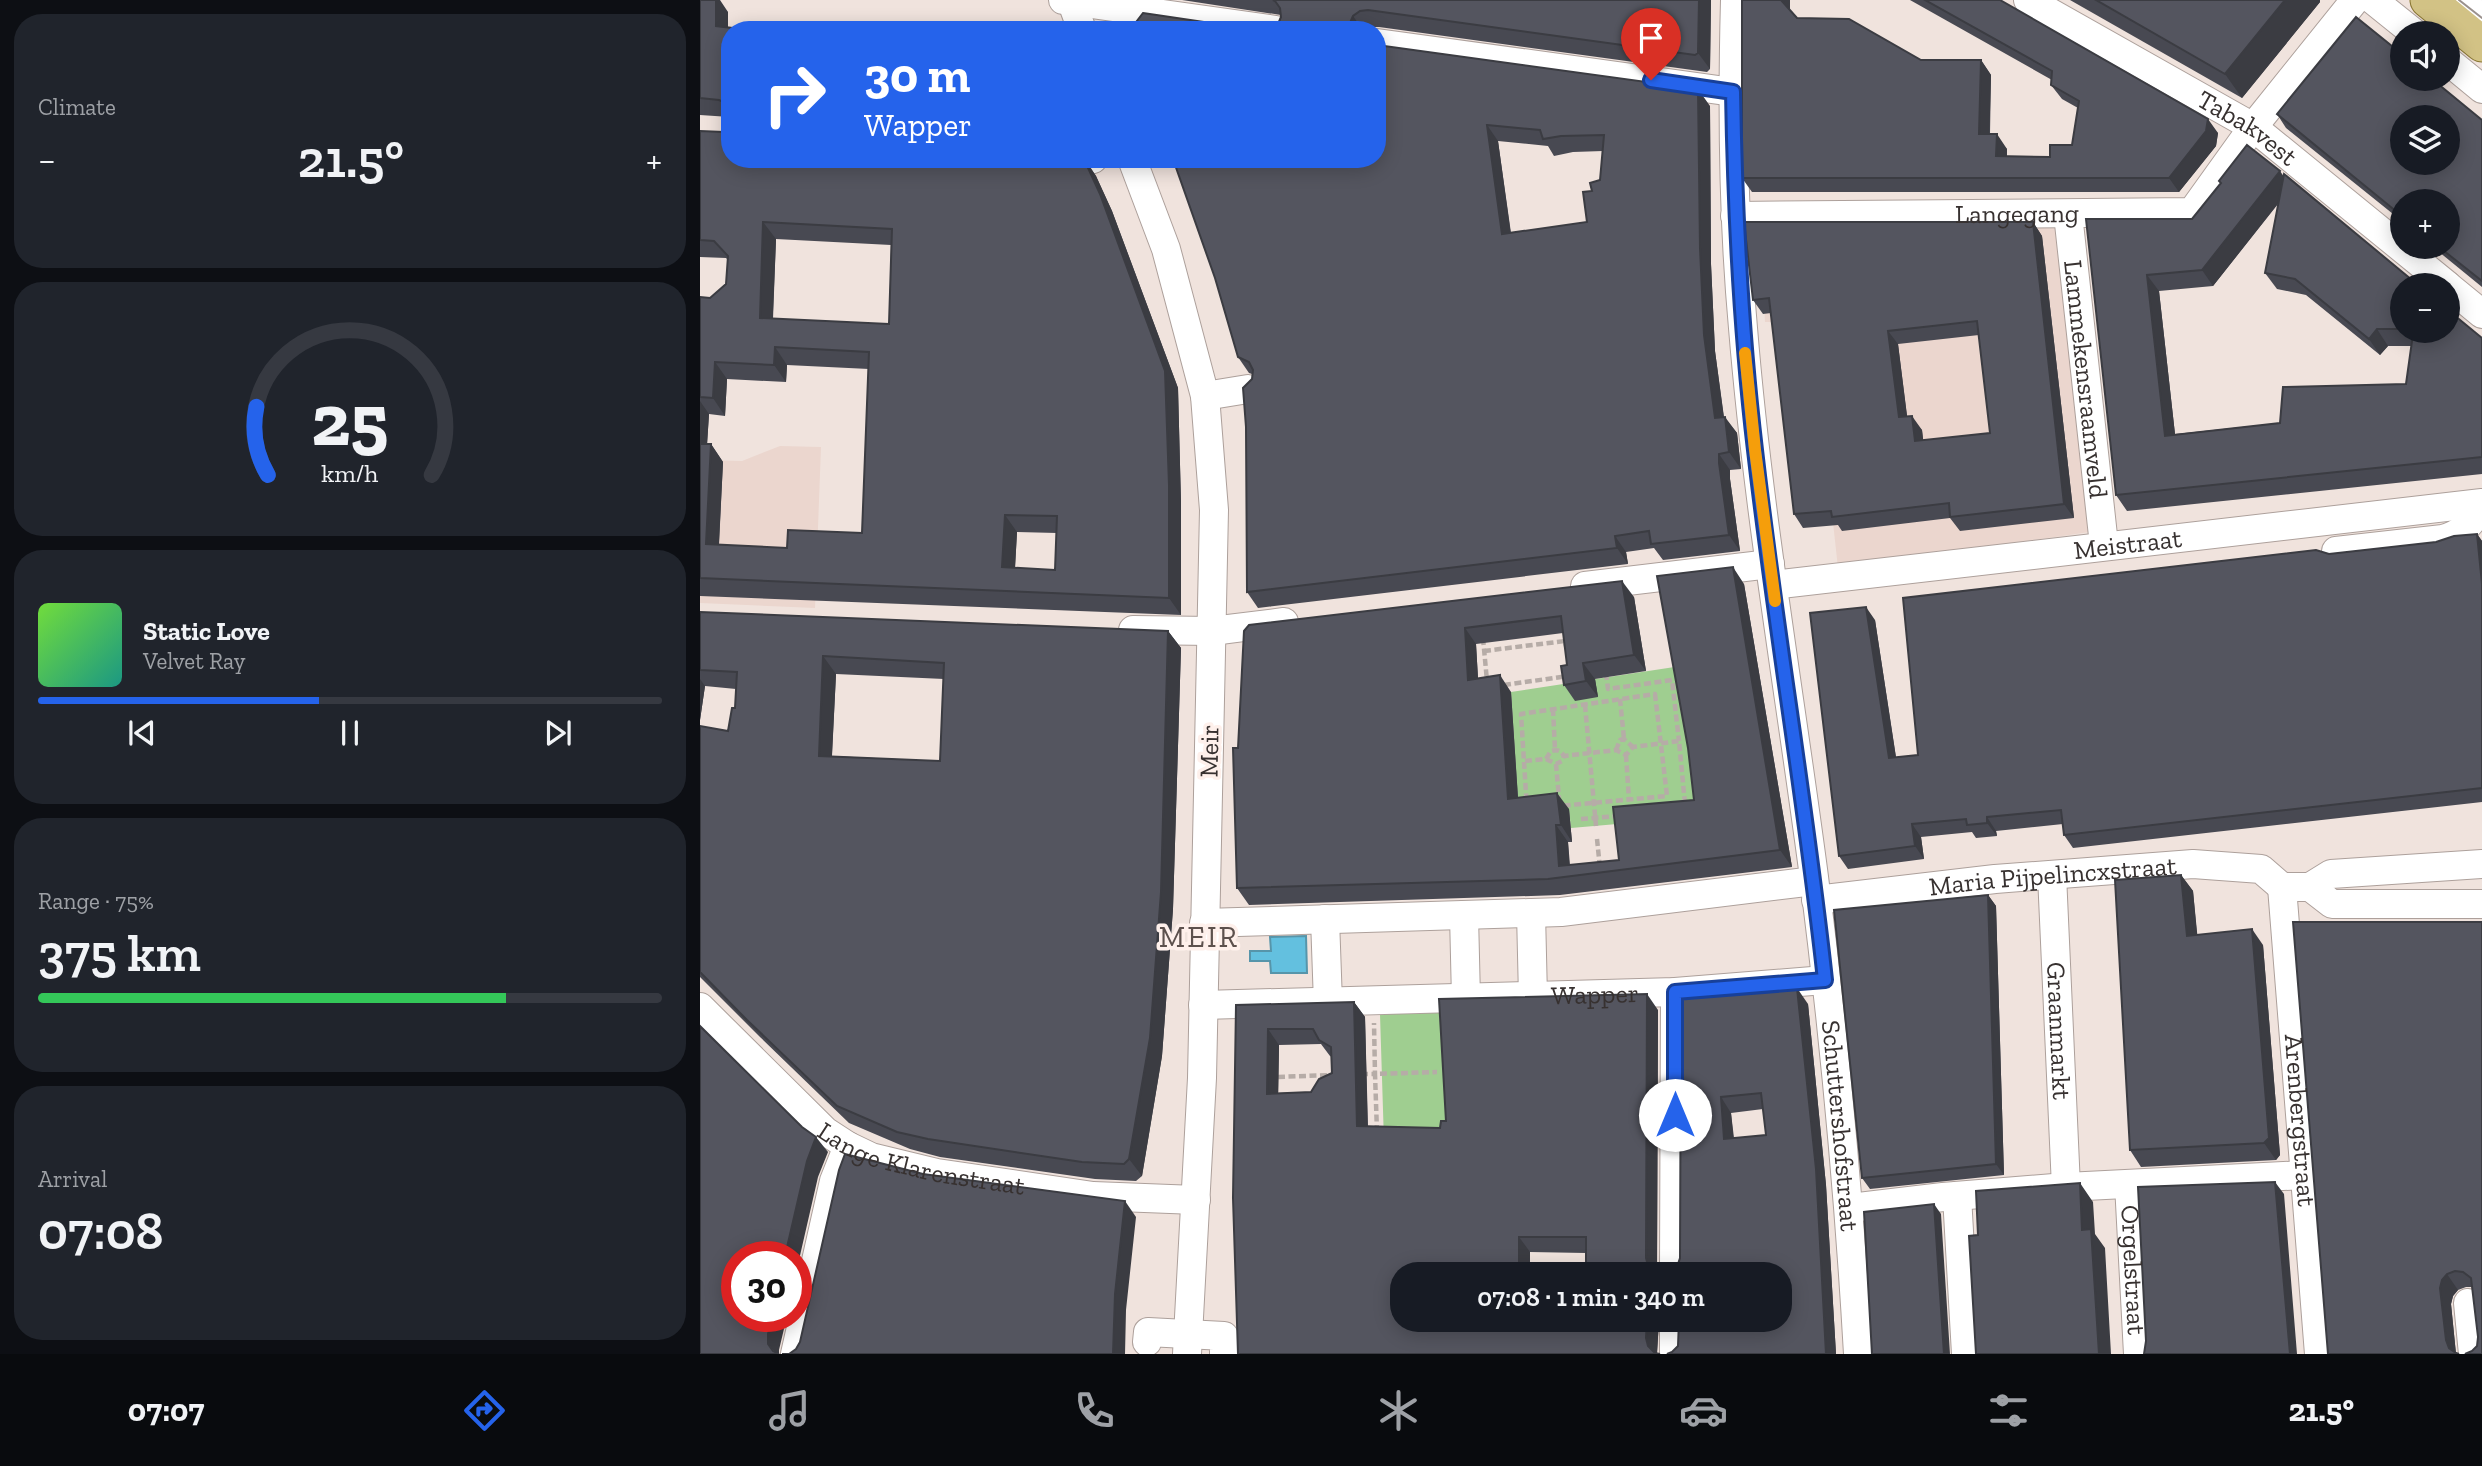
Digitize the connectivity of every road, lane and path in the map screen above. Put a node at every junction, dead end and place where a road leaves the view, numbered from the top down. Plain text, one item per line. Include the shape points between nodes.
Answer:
1 (1734, 0) edge
2 (2028, 0) edge
3 (2355, 0) edge
4 (2373, 0) edge
5 (2428, 0) edge
6 (2459, 0) edge
7 (1069, 1) edge
8 (2482, 18) edge
9 (1078, 21) edge
10 (1211, 21) edge
11 (2399, 21) edge
12 (1386, 44) edge
13 (2482, 44) edge
14 (2460, 71) edge
15 (2482, 89) edge
16 (1733, 92) junction
17 (2253, 127) junction
18 (1135, 168) edge
19 (2068, 214) junction
20 (1735, 216) junction
21 (2432, 273) edge
22 (2460, 296) edge
23 (2482, 314) edge
24 (1248, 389) edge
25 (1205, 396) junction
26 (2482, 504) edge
27 (2104, 545) junction
28 (2336, 551) edge
29 (1772, 574) junction
30 (1560, 589) edge
31 (1315, 618) edge
32 (1113, 629) edge
33 (1483, 630) edge
34 (1212, 631) junction
35 (1484, 651) junction
36 (1567, 652) edge
37 (1568, 664) edge
38 (1593, 673) edge
39 (1683, 674) edge
40 (1672, 680) junction
41 (1501, 685) edge
42 (1487, 687) edge
43 (1620, 699) junction
44 (1585, 705) junction
45 (1553, 709) junction
46 (1685, 726) edge
47 (1678, 727) junction
48 (1624, 739) junction
49 (1679, 741) junction
50 (1661, 743) junction
51 (1633, 747) junction
52 (1555, 750) junction
53 (1616, 750) junction
54 (1589, 753) junction
55 (1626, 755) junction
56 (1564, 756) junction
57 (1546, 759) junction
58 (1525, 761) junction
59 (1556, 764) junction
60 (1629, 800) junction
61 (1594, 803) junction
62 (1559, 806) junction
63 (1686, 811) edge
64 (1621, 816) edge
65 (1595, 818) junction
66 (1581, 819) dead end
67 (1596, 826) dead end
68 (1597, 839) dead end
69 (2482, 864) edge
70 (2052, 875) junction
71 (1601, 879) edge
72 (2296, 887) junction
73 (1815, 890) junction
74 (2482, 904) edge
75 (1531, 913) junction
76 (1464, 915) junction
77 (1325, 919) junction
78 (1204, 923) junction
79 (1825, 980) junction
80 (1675, 992) junction
81 (1534, 997) junction
82 (1466, 999) junction
83 (1373, 1001) junction
84 (1328, 1003) junction
85 (1203, 1005) junction
86 (700, 1007) edge
87 (1437, 1072) dead end
88 (1361, 1074) dead end
89 (1375, 1074) junction
90 (1343, 1075) edge
91 (1279, 1077) dead end
92 (1378, 1136) edge
93 (848, 1146) junction
94 (2305, 1175) junction
95 (2129, 1184) junction
96 (2066, 1187) junction
97 (1957, 1196) junction
98 (1196, 1200) junction
99 (1850, 1208) junction
100 (1674, 1262) edge
101 (2468, 1303) dead end
102 (1674, 1332) edge
103 (1147, 1342) dead end
104 (1187, 1344) edge
105 (795, 1354) edge
106 (1224, 1354) edge
107 (1674, 1354) edge
108 (1858, 1354) edge
109 (1966, 1354) edge
110 (2138, 1354) edge
111 (2319, 1354) edge
112 (2473, 1354) edge

1 - 16 street, Schuttershofstraat
2 - 17 street, Tabakvest
3 - 17 street
4 - 11 street
5 - 13 main road
6 - 8 street
7 - 9 street
7 - 10 street
12 - 16 street
14 - 15 street
16 - 20 street, Schuttershofstraat
17 - 19 street, Langegang via 2192,212
17 - 21 street, Tabakvest
18 - 25 street, Meir via 1166,249
19 - 20 street, Langegang
19 - 27 street, Lammekensraamveld
20 - 29 street, Schuttershofstraat via 1748,382
22 - 23 street, Tabakvest
24 - 25 street
25 - 34 street, Meir via 1214,510
26 - 27 street, Meistraat
26 - 28 street via 2474,520 2457,535
27 - 29 street, Meistraat
29 - 30 street, Meistraat
29 - 73 street, Schuttershofstraat
31 - 34 street
32 - 34 street
33 - 35 path
34 - 78 street, Meir
35 - 36 path via 1565,641
35 - 42 path
37 - 41 path via 1570,676
38 - 40 path via 1605,671 1608,689
39 - 40 path via 1672,676
40 - 47 path
43 - 44 path
43 - 48 path
43 - 50 path via 1655,694
44 - 45 path
44 - 54 path
45 - 52 path
45 - 58 path via 1521,714
46 - 47 path
47 - 49 path
48 - 51 path
48 - 53 path
49 - 50 path
49 - 63 path
50 - 51 path
50 - 60 path via 1667,796
51 - 55 path
52 - 56 path
52 - 57 path
53 - 54 path
53 - 55 path
54 - 56 path
54 - 61 path
55 - 60 path
56 - 59 path
57 - 58 path
57 - 59 path
58 - 62 path via 1527,809
59 - 62 path
60 - 61 path
61 - 62 path
61 - 65 path
64 - 65 path
65 - 66 path
65 - 67 path
68 - 71 path
69 - 72 street via 2331,874
70 - 72 street, Maria Pijpelincxstraat via 2193,864 2261,869
70 - 73 street, Maria Pijpelincxstraat
70 - 96 street, Graanmarkt
72 - 74 street, Maria Pijpelincxstraat via 2332,904
72 - 94 street, Arenbergstraat
73 - 75 street
73 - 79 street, Schuttershofstraat
75 - 76 street
75 - 81 street, Wapper
76 - 77 street
76 - 82 street
77 - 78 street
77 - 84 street
78 - 85 street, Meir
79 - 80 street, Wapper
79 - 99 street, Schuttershofstraat
80 - 81 street, Wapper
80 - 100 street
81 - 82 street, Wapper
82 - 83 street, Wapper
83 - 84 street, Wapper
83 - 89 path
84 - 85 street, Wapper
85 - 98 street, Meir
86 - 93 street, Lange Klarenstraat via 803,1111
87 - 89 path
88 - 89 path
89 - 92 path
90 - 91 path
93 - 98 street, Lange Klarenstraat via 913,1168 1093,1196
93 - 105 street via 834,1181
94 - 95 street
94 - 111 street, Arenbergstraat
95 - 96 street
95 - 110 street, Orgelstraat
96 - 97 street
97 - 99 street
97 - 109 street
98 - 104 street, Meir
99 - 108 street, Schuttershofstraat
101 - 112 street
102 - 107 street
103 - 104 street via 1148,1332
104 - 106 street via 1224,1335

